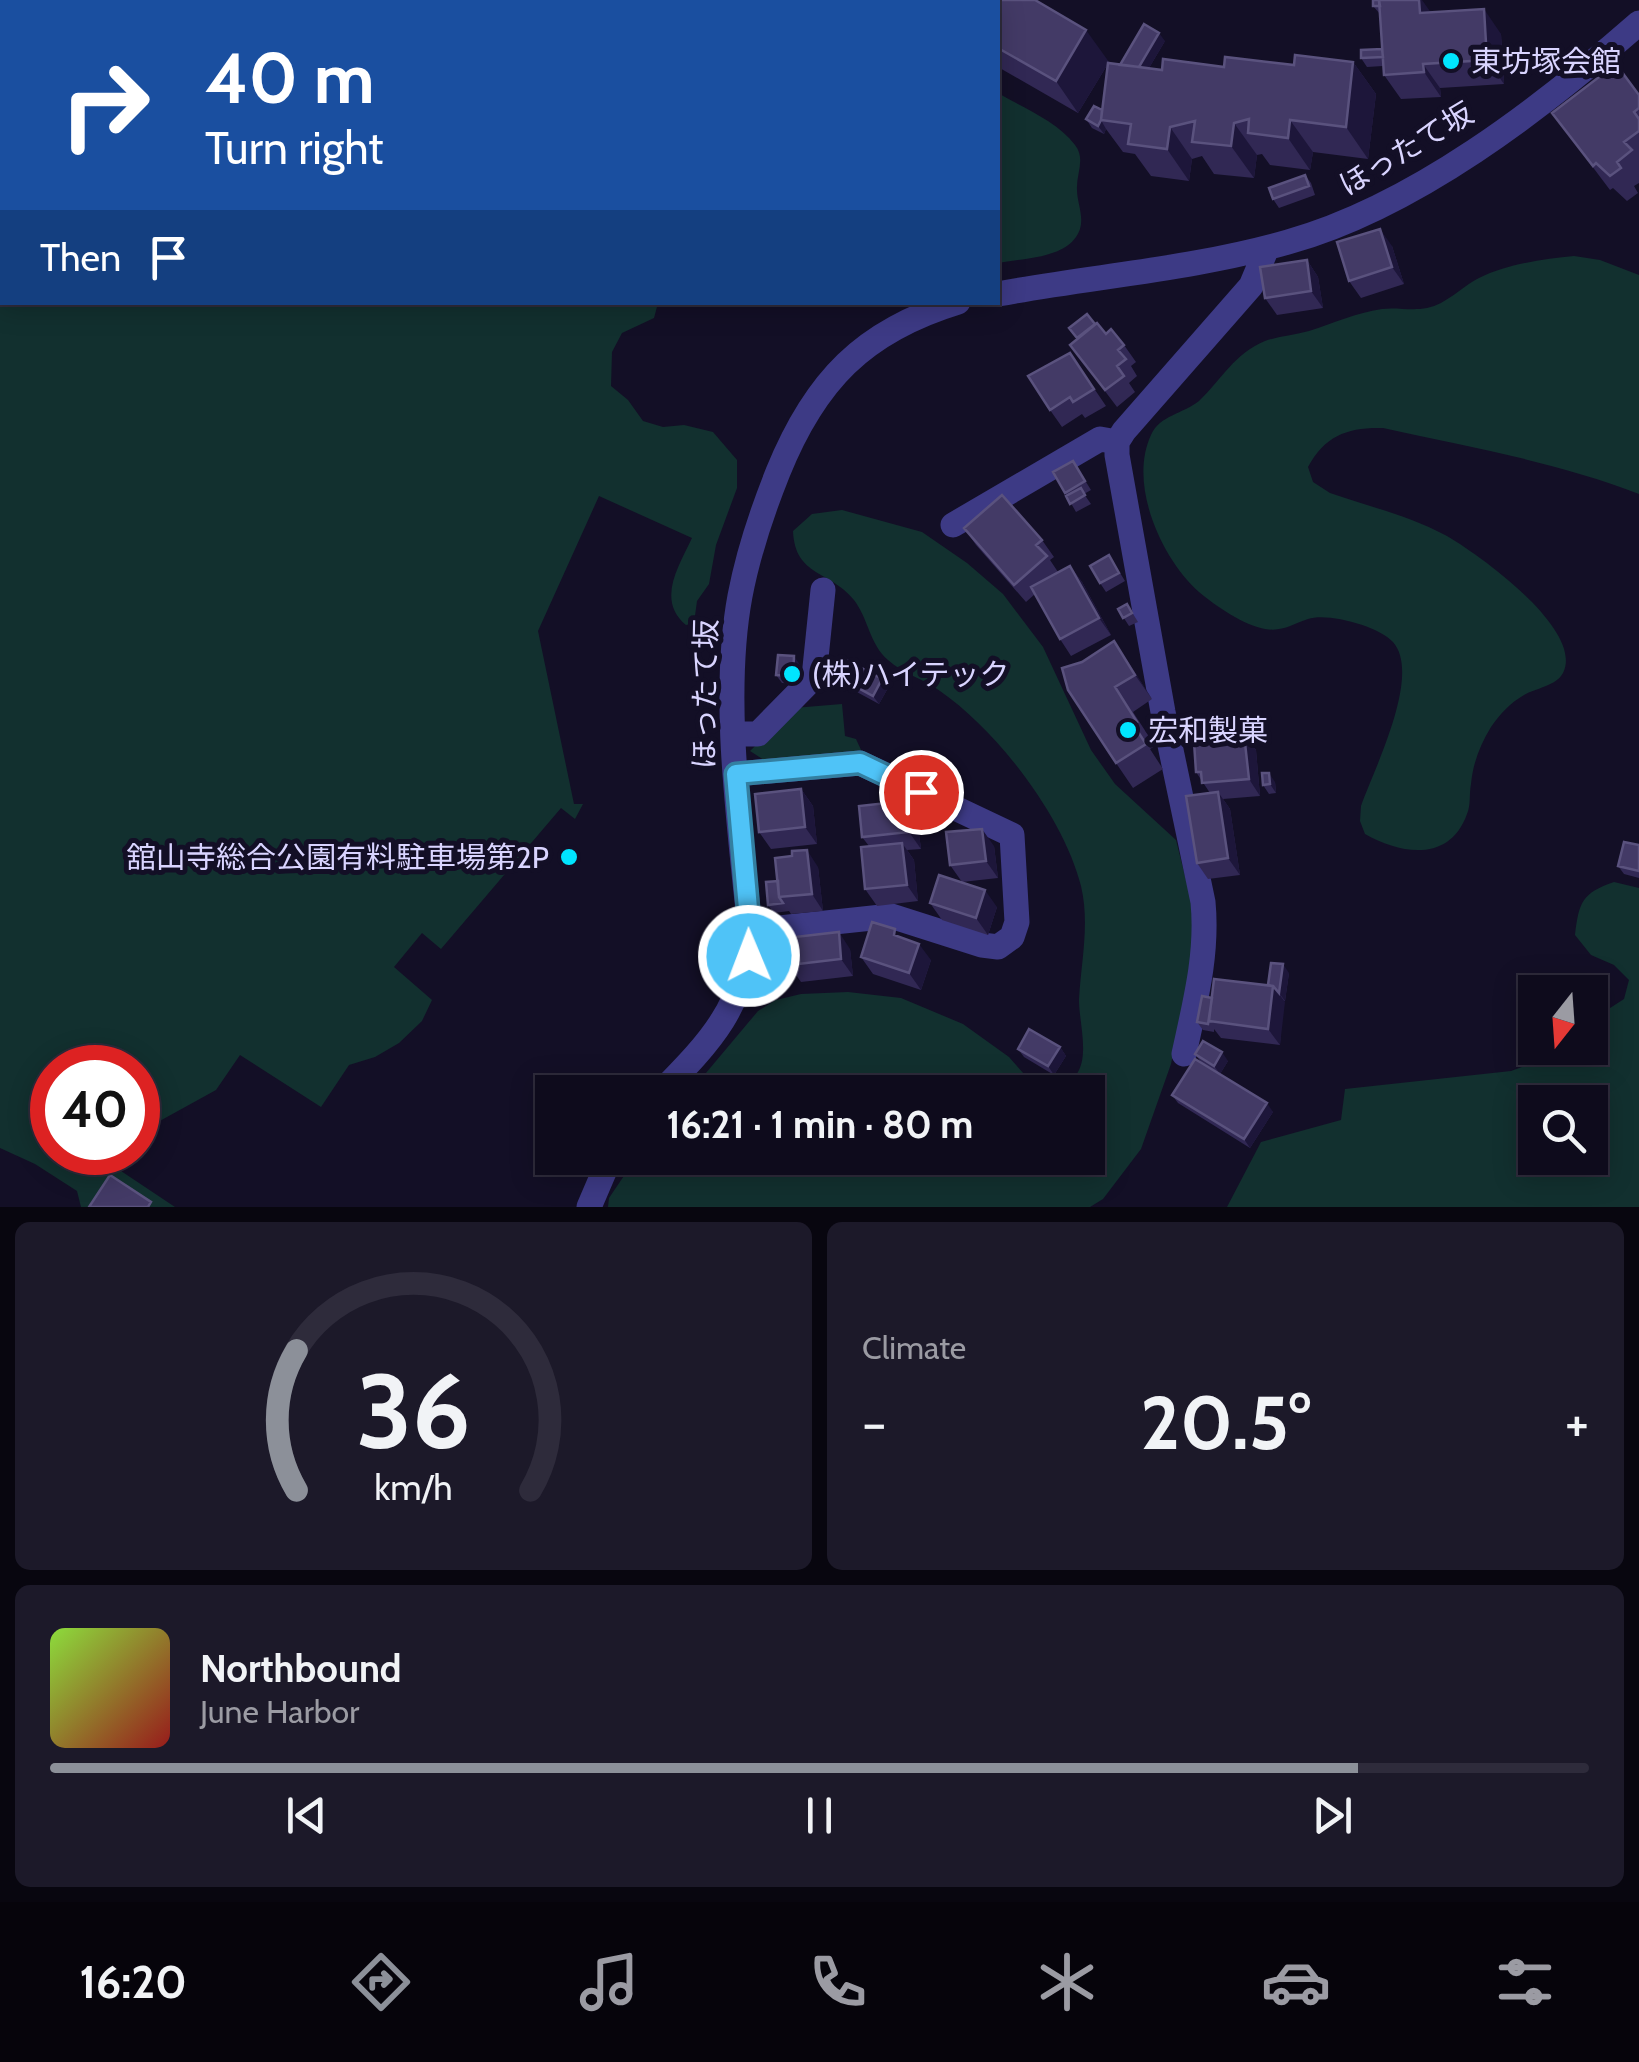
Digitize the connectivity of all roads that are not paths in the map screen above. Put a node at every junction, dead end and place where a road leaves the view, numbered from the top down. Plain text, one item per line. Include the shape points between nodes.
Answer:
1 (1639, 22) edge
2 (1266, 248) junction
3 (1000, 294) edge
4 (948, 305) edge
5 (1117, 442) junction
6 (953, 526) dead end
7 (823, 590) dead end
8 (735, 734) junction
9 (736, 774) junction
10 (750, 931) junction
11 (1184, 1054) dead end
12 (678, 1075) edge
13 (603, 1175) edge
14 (589, 1207) edge

1 - 2 street, ほったて坂 via 1524,115 1400,196 1347,222
2 - 3 street, ほったて坂
2 - 5 street via 1252,286
4 - 8 street, ほったて坂 via 883,332 848,360 800,424 764,506 740,594
5 - 6 street via 1100,440
5 - 11 street via 1203,902 1203,960
7 - 8 street via 814,677 758,734
8 - 9 street, ほったて坂
9 - 10 street, ほったて坂
9 - 10 street via 860,763 1012,835 1017,922 1012,937 998,946 891,916
10 - 12 street, ほったて坂 via 734,1004
13 - 14 street

